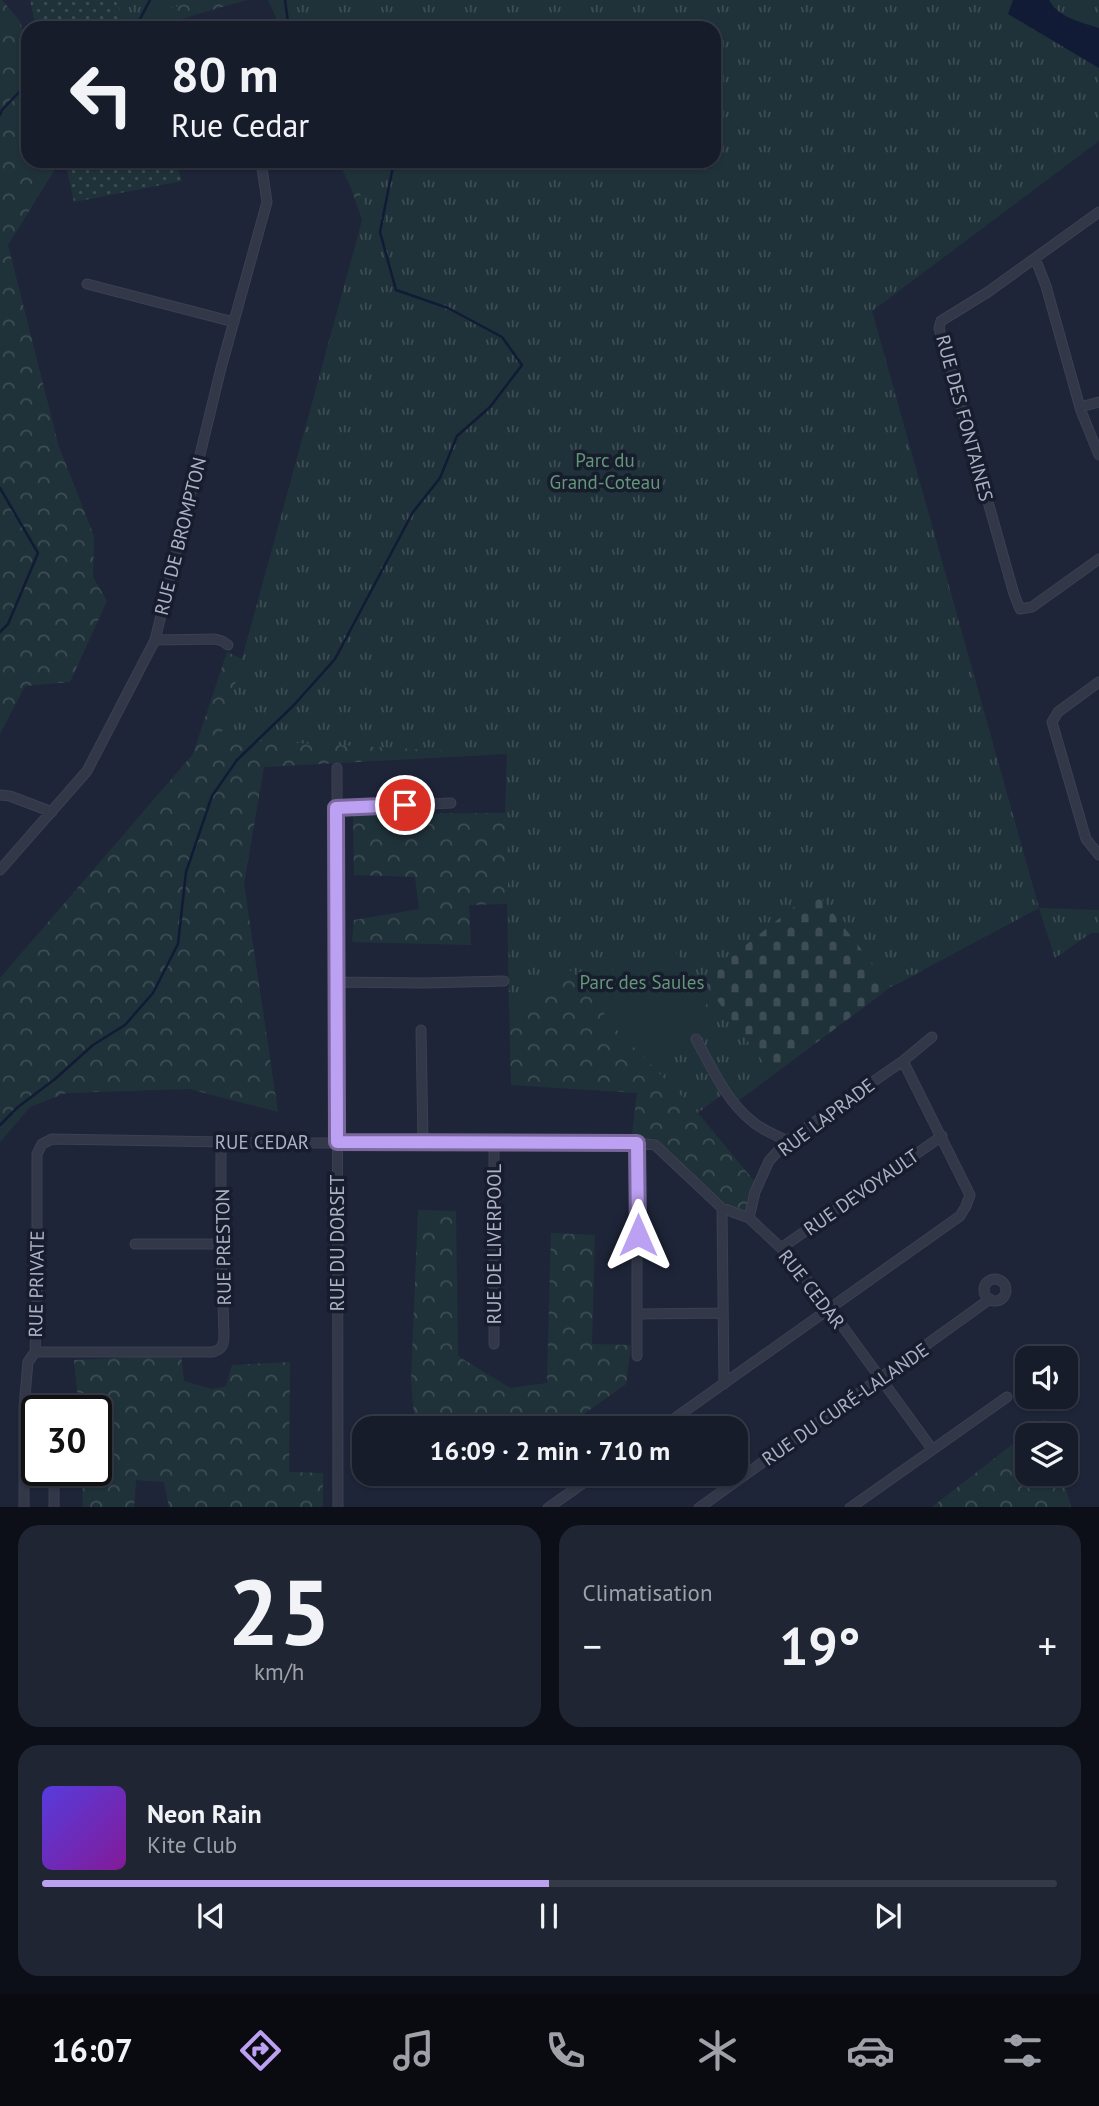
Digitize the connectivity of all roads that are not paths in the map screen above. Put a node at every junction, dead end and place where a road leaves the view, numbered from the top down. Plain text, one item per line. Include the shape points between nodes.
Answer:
1 (262, 168) edge
2 (1099, 212) edge
3 (1035, 258) junction
4 (87, 284) dead end
5 (234, 322) junction
6 (1099, 402) edge
7 (1080, 407) junction
8 (1099, 455) edge
9 (1099, 559) edge
10 (155, 640) junction
11 (228, 645) dead end
12 (1099, 682) edge
13 (337, 768) dead end
14 (0, 795) edge
15 (451, 803) dead end
16 (336, 808) junction
17 (52, 812) junction
18 (1099, 855) edge
19 (0, 870) edge
20 (504, 981) dead end
21 (337, 982) junction
22 (421, 1030) dead end
23 (932, 1037) dead end
24 (696, 1039) dead end
25 (903, 1061) junction
26 (942, 1136) junction
27 (788, 1141) junction
28 (222, 1142) junction
29 (337, 1142) junction
30 (423, 1142) junction
31 (637, 1143) junction
32 (42, 1144) joint
33 (494, 1144) junction
34 (722, 1208) junction
35 (748, 1217) junction
36 (135, 1244) dead end
37 (221, 1244) junction
38 (781, 1248) junction
39 (990, 1299) dead end
40 (830, 1309) junction
41 (723, 1313) junction
42 (638, 1314) junction
43 (494, 1345) dead end
44 (35, 1352) junction
45 (637, 1356) dead end
46 (880, 1379) junction
47 (724, 1384) junction
48 (1007, 1397) dead end
49 (678, 1416) edge
50 (932, 1449) junction
51 (54, 1486) edge
52 (579, 1486) edge
53 (24, 1507) edge
54 (54, 1507) edge
55 (338, 1507) edge
56 (548, 1507) edge
57 (699, 1507) edge
58 (850, 1507) edge

1 - 5 street, RUE DE BROMPTON via 267,202
2 - 3 street, RUE DES FONTAINES
3 - 7 street
3 - 9 street, RUE DES FONTAINES via 941,321 939,328 1020,609 1032,607
4 - 5 street
5 - 10 street, RUE DE BROMPTON
6 - 7 street
7 - 8 street
10 - 11 street via 215,639
10 - 17 street, RUE DE BROMPTON via 95,758
12 - 18 street via 1058,712 1052,722 1086,839
13 - 16 street, RUE DU DORSET
14 - 17 street
15 - 16 street
16 - 21 street, RUE DU DORSET
17 - 19 street, RUE DE BROMPTON
20 - 21 street
21 - 29 street, RUE DU DORSET
22 - 30 street
23 - 25 street, RUE LAPRADE
24 - 27 street via 734,1103 752,1122
25 - 26 street
25 - 27 street, RUE LAPRADE
26 - 38 street, RUE DEVOYAULT
26 - 40 street via 970,1195 967,1206 960,1216
27 - 35 street, RUE LAPRADE via 769,1161
28 - 29 street, RUE CEDAR
28 - 32 street, RUE CEDAR via 52,1139
28 - 37 street, RUE PRESTON
29 - 30 street, RUE CEDAR
29 - 55 street, RUE DU DORSET
30 - 33 street, RUE CEDAR
31 - 33 street, RUE CEDAR
31 - 34 street, RUE CEDAR via 656,1145
31 - 42 street
32 - 44 street, RUE PRIVATE via 37,1154
33 - 43 street, RUE DE LIVERPOOL
34 - 35 street, RUE CEDAR
34 - 41 street
35 - 38 street, RUE CEDAR
36 - 37 street
37 - 44 street, RUE PRESTON via 224,1335 219,1350
38 - 40 street, RUE CEDAR
39 - 46 street, RUE DU CURÉ-LALANDE
40 - 46 street, RUE CEDAR
40 - 47 street
41 - 42 street
41 - 47 street
42 - 45 street
44 - 53 street, RUE PRIVATE via 29,1362 25,1396
46 - 50 street, RUE CEDAR
46 - 57 street, RUE DU CURÉ-LALANDE
47 - 49 street
48 - 50 street
50 - 58 street
51 - 54 street
52 - 56 street

